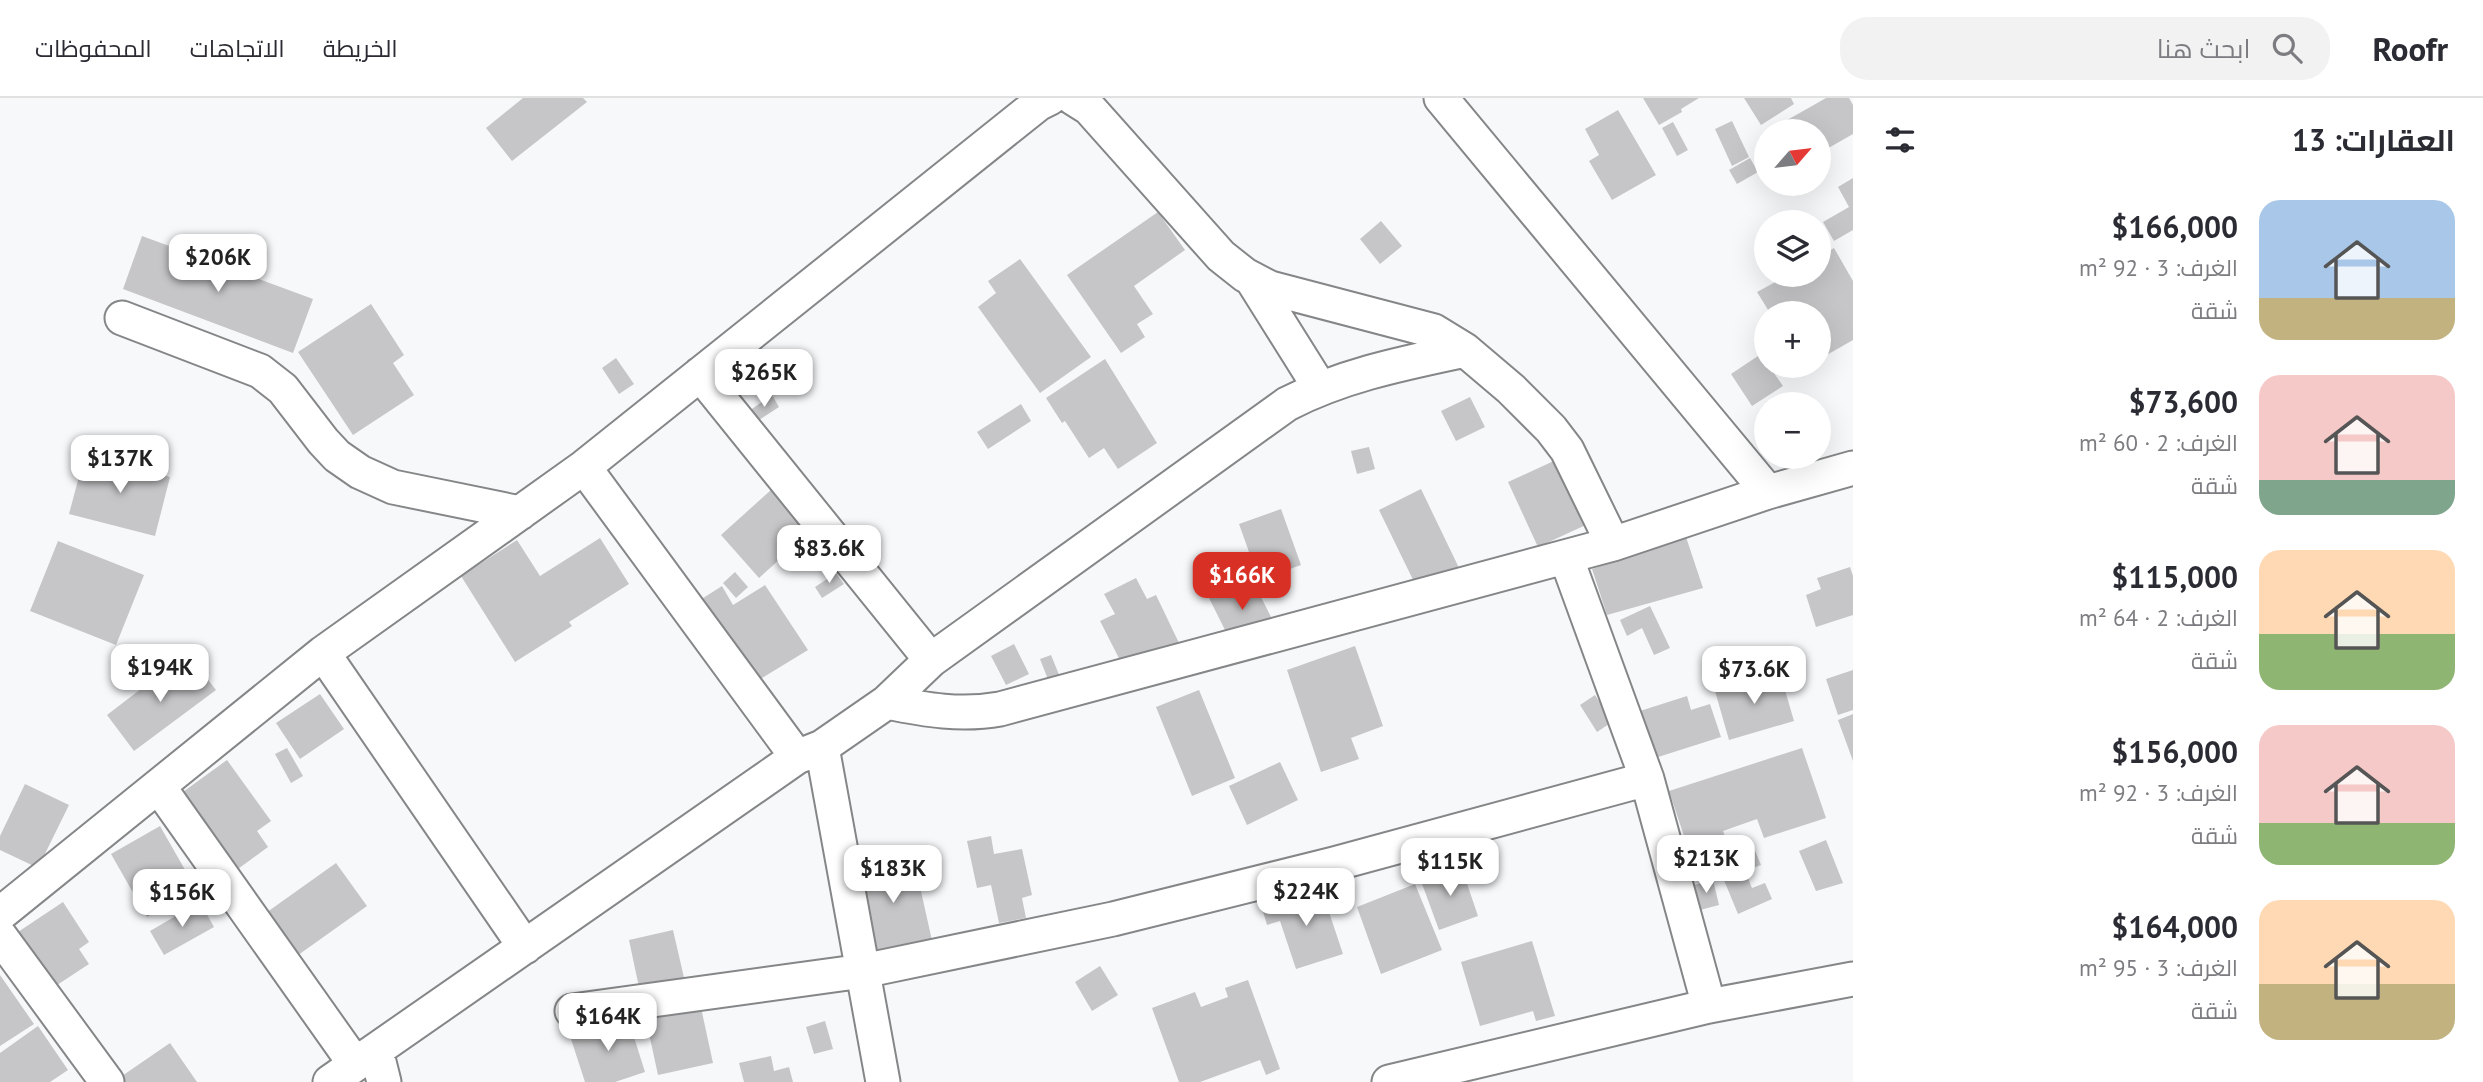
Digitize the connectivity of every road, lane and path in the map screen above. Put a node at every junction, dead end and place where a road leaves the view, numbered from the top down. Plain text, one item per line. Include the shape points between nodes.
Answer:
1 (1050, 98) edge
2 (1073, 98) edge
3 (1441, 98) edge
4 (1251, 278) junction
5 (122, 318) dead end
6 (1465, 350) junction
7 (700, 374) junction
8 (1320, 388) junction
9 (584, 467) junction
10 (1853, 468) edge
11 (1768, 492) junction
12 (520, 513) junction
13 (1613, 544) junction
14 (1566, 557) junction
15 (323, 653) junction
16 (931, 660) junction
17 (887, 702) junction
18 (810, 752) junction
19 (1647, 779) junction
20 (159, 787) junction
21 (0, 914) edge
22 (0, 936) edge
23 (525, 947) junction
24 (863, 971) junction
25 (1853, 979) edge
26 (1709, 1006) junction
27 (572, 1011) dead end
28 (354, 1065) edge
29 (107, 1082) edge
30 (384, 1082) edge
31 (883, 1082) edge
32 (1389, 1082) edge

1 - 7 street
2 - 4 street via 1089,108 1221,256
3 - 11 street
4 - 6 street via 1270,288 1434,331
4 - 8 street
5 - 12 street via 260,370 283,389 337,456 360,472 393,487
6 - 8 street via 1373,370
6 - 13 street via 1551,429 1567,450
7 - 9 street
7 - 16 street
8 - 16 street via 1287,404
9 - 12 street
9 - 18 street
10 - 11 street
11 - 13 street
12 - 15 street
13 - 14 street
14 - 17 street via 1000,709 975,714 937,712
14 - 19 street
15 - 20 street
15 - 23 street
16 - 17 street
17 - 18 street
18 - 23 street
18 - 24 street
19 - 24 street via 1139,912
19 - 26 street
20 - 21 street
20 - 28 street
22 - 29 street
23 - 28 street
24 - 27 street
24 - 31 street
25 - 26 street
26 - 32 street
28 - 30 street

